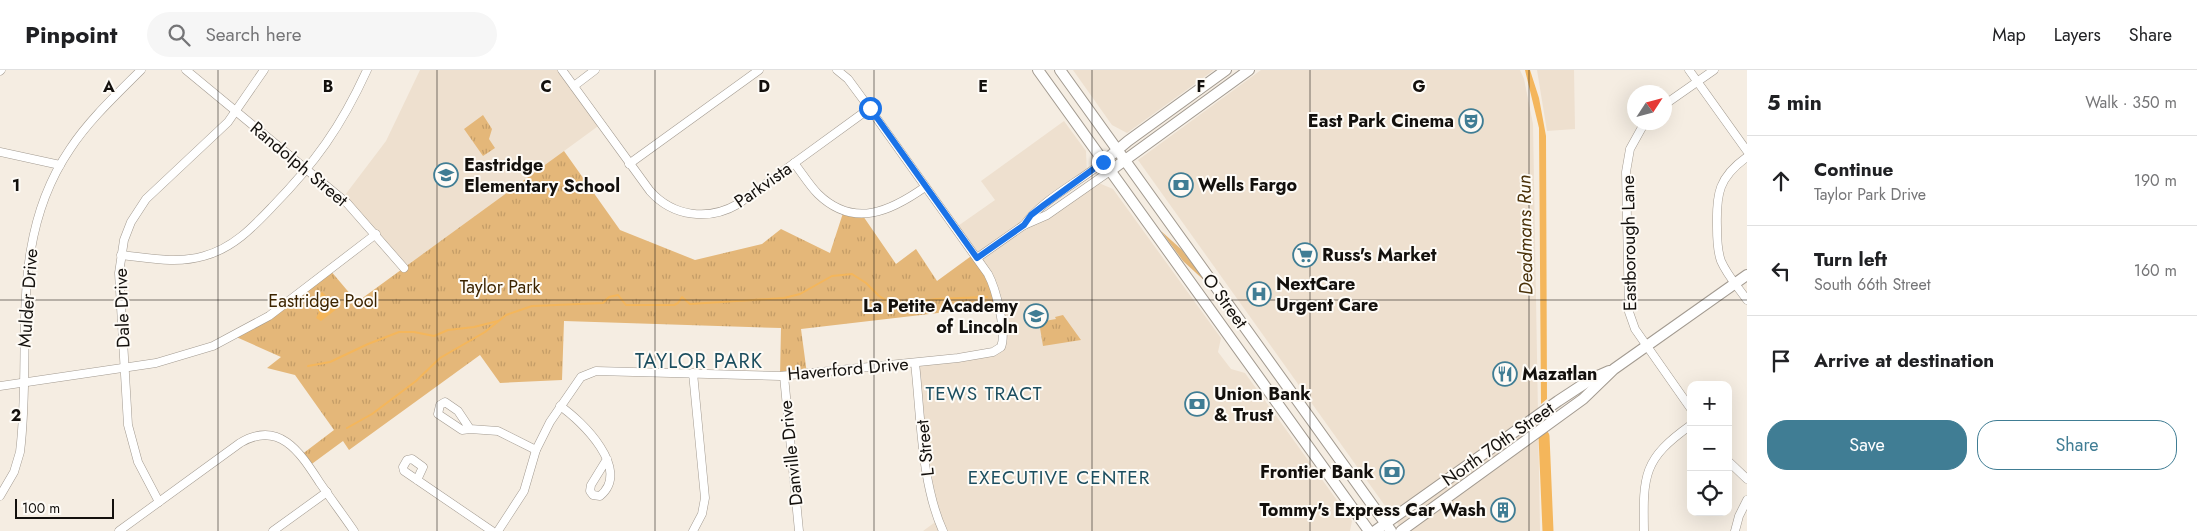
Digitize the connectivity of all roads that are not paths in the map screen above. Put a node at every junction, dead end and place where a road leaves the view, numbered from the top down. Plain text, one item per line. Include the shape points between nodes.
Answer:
1 (141, 70) edge
2 (186, 70) edge
3 (264, 70) edge
4 (368, 70) edge
5 (562, 70) edge
6 (595, 70) edge
7 (759, 70) edge
8 (837, 70) edge
9 (1038, 70) edge
10 (1060, 70) edge
11 (1226, 70) edge
12 (1249, 70) edge
13 (1689, 70) edge
14 (1714, 70) edge
15 (1697, 81) junction
16 (574, 86) junction
17 (1672, 99) edge
18 (870, 108) junction
19 (236, 111) junction
20 (1641, 130) edge
21 (1117, 150) junction
22 (1747, 151) edge
23 (0, 152) edge
24 (1747, 156) edge
25 (1125, 161) junction
26 (1103, 162) junction
27 (794, 163) junction
28 (629, 164) junction
29 (60, 165) junction
30 (308, 170) junction
31 (1110, 170) junction
32 (926, 186) junction
33 (1024, 225) junction
34 (376, 234) junction
35 (121, 255) junction
36 (977, 258) junction
37 (404, 268) dead end
38 (1747, 275) edge
39 (1735, 283) junction
40 (1747, 300) edge
41 (1646, 346) junction
42 (915, 363) junction
43 (124, 368) junction
44 (1614, 369) junction
45 (693, 373) junction
46 (784, 376) junction
47 (23, 383) junction
48 (0, 386) edge
49 (1687, 403) edge
50 (560, 406) junction
51 (470, 429) dead end
52 (1687, 429) edge
53 (536, 450) junction
54 (607, 459) dead end
55 (1732, 465) edge
56 (1747, 478) edge
57 (417, 480) dead end
58 (327, 492) junction
59 (0, 496) edge
60 (1747, 500) edge
61 (159, 502) junction
62 (1388, 527) edge
63 (119, 531) edge
64 (274, 531) edge
65 (354, 531) edge
66 (492, 531) edge
67 (498, 531) edge
68 (693, 531) edge
69 (799, 531) edge
70 (943, 531) edge
71 (1369, 531) edge
72 (1375, 531) edge
73 (1401, 531) edge
74 (1644, 531) edge
75 (1735, 531) edge

1 - 29 street, Mulder Drive via 84,130
2 - 19 street, Randolph Street
3 - 19 street, Dale Drive
4 - 30 street via 338,127
5 - 16 street
6 - 16 street
7 - 28 street
8 - 18 street
9 - 26 main road, O Street
10 - 21 main road, O Street
11 - 21 main road
12 - 25 main road
13 - 15 street
14 - 15 street
15 - 17 street
15 - 22 street
16 - 28 street
18 - 27 street, Parkvista
18 - 32 street
19 - 30 street, Randolph Street
19 - 35 street, Dale Drive via 146,199 131,222
20 - 41 street, Eastborough Lane via 1630,149 1626,172 1629,312 1634,329
21 - 25 main road, O Street
21 - 26 main road
23 - 29 street
24 - 39 street via 1727,175 1717,200 1718,252
25 - 31 main road
25 - 62 main road, O Street
26 - 31 main road, O Street
26 - 33 street via 1038,210
27 - 28 street, Parkvista via 732,207 717,213 701,214 679,211 664,204
27 - 32 street via 822,198 855,213 888,210
29 - 47 street, Mulder Drive via 38,217 28,256
30 - 34 street, Randolph Street via 347,203
30 - 35 street via 249,231 218,252 176,260
31 - 33 street via 1047,215
31 - 71 main road, O Street
32 - 36 street
33 - 36 street
34 - 37 street, Randolph Street
34 - 43 street via 280,309 248,329 190,354
35 - 43 street, Dale Drive
36 - 42 street, Haverford Drive via 994,287 1003,337 1001,347 993,352
38 - 39 main road, North 70th Street
39 - 40 street
39 - 41 main road, North 70th Street
41 - 44 main road, North 70th Street
41 - 49 street, Eastborough Lane
42 - 46 street, Haverford Drive
42 - 70 street, L Street via 928,484
43 - 47 street
43 - 61 street, Dale Drive via 132,444 141,470
44 - 62 main road, North 70th Street via 1558,401
44 - 73 main road, North 70th Street via 1583,399
45 - 46 street, Haverford Drive
45 - 50 street, Haverford Drive via 602,370 581,377
45 - 68 street via 705,498 702,514
46 - 69 street, Danville Drive
47 - 48 street
47 - 59 street, Mulder Drive via 20,452 14,472
50 - 53 street
50 - 54 street via 580,422
51 - 53 street via 498,431
52 - 74 street via 1666,444 1650,467 1644,489
53 - 67 street via 524,491
55 - 56 street
57 - 66 street
58 - 61 street via 292,445 278,438 263,436 244,441
58 - 64 street
58 - 65 street
60 - 75 street
61 - 63 street
62 - 72 main road, North 70th Street

